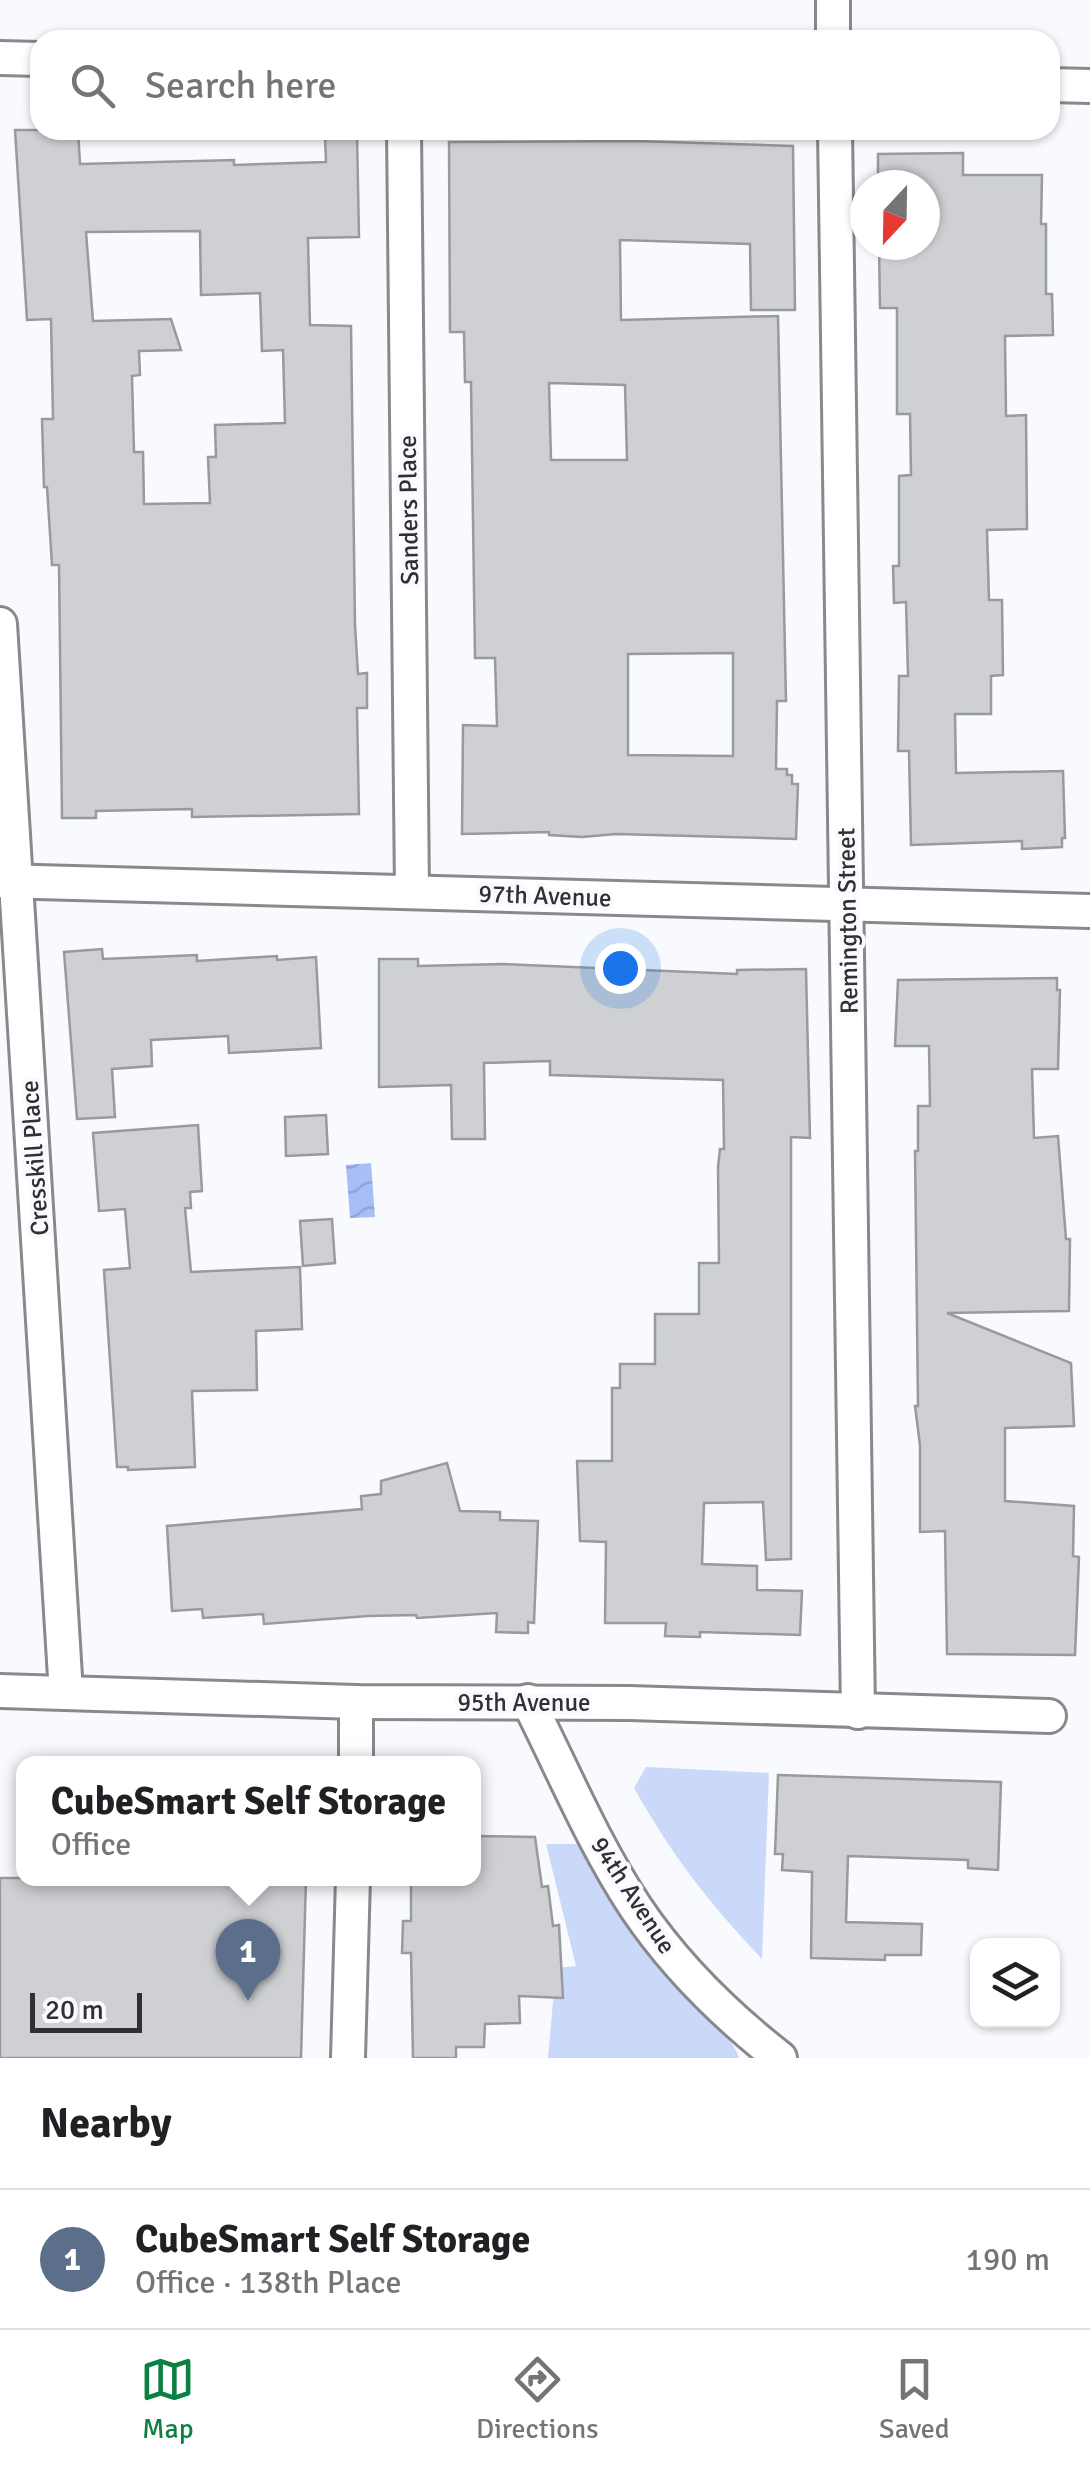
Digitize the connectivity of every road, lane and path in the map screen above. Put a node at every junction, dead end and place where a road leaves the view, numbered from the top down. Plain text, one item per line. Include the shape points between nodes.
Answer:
1 (832, 0) edge
2 (833, 30) edge
3 (0, 58) edge
4 (30, 58) edge
5 (1060, 85) edge
6 (1090, 86) edge
7 (404, 140) edge
8 (835, 140) edge
9 (0, 624) edge
10 (8, 881) edge
11 (412, 891) junction
12 (847, 904) junction
13 (1090, 911) edge
14 (0, 1691) edge
15 (66, 1693) junction
16 (356, 1702) junction
17 (528, 1702) junction
18 (858, 1712) junction
19 (1049, 1716) dead end
20 (356, 1756) edge
21 (353, 1886) edge
22 (348, 2058) edge
23 (780, 2058) edge

1 - 2 street
3 - 4 street
5 - 6 street
7 - 11 street, Sanders Place
8 - 12 street, Remington Street
9 - 10 street, Cresskill Place
10 - 11 street, 97th Avenue
10 - 15 street, Cresskill Place
11 - 12 street, 97th Avenue
12 - 13 street, 97th Avenue
12 - 18 street, Remington Street
14 - 15 street, 95th Avenue
15 - 16 street, 95th Avenue
16 - 17 street, 95th Avenue
16 - 20 street
17 - 18 street, 95th Avenue
17 - 23 street, 94th Avenue via 636,1907 713,2001
18 - 19 street, 95th Avenue
21 - 22 street

